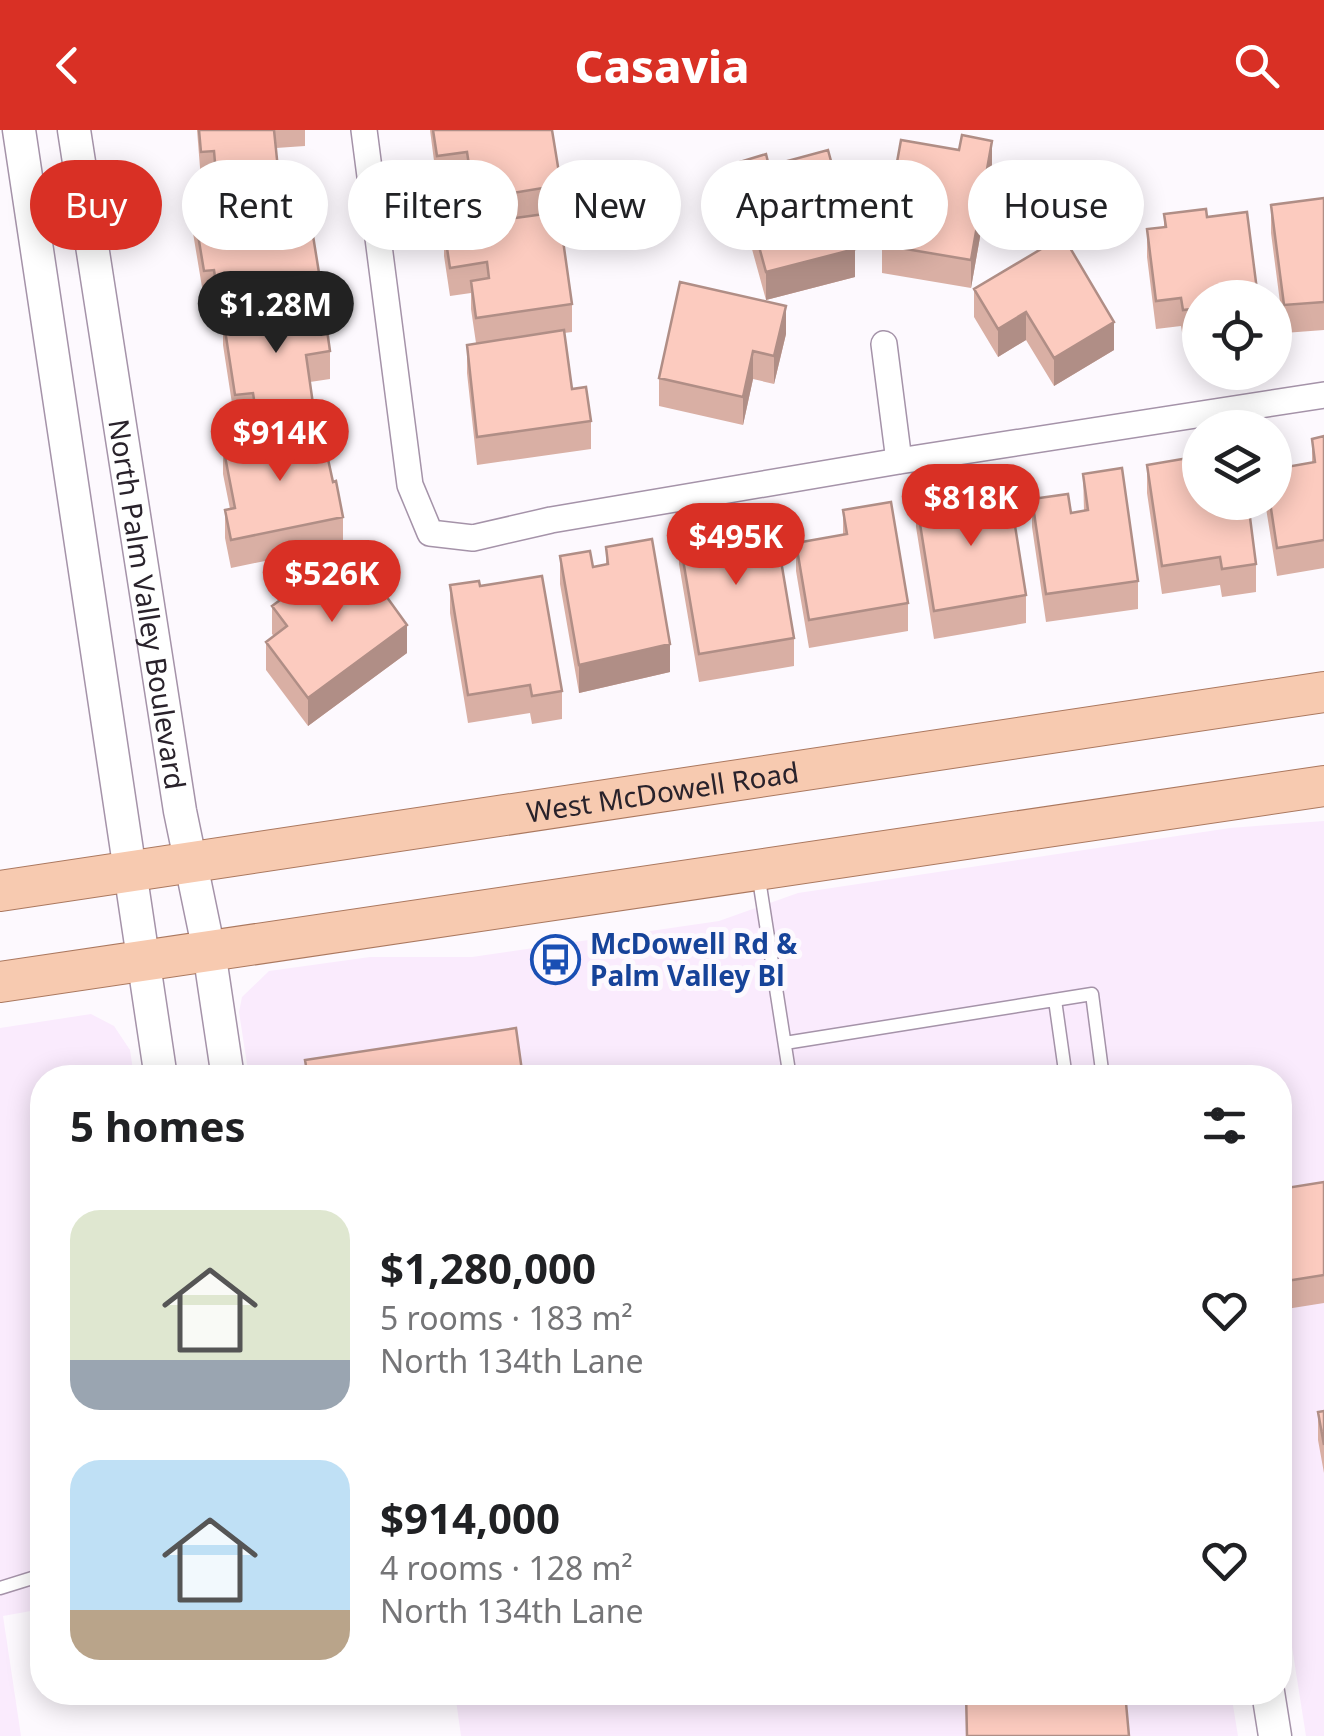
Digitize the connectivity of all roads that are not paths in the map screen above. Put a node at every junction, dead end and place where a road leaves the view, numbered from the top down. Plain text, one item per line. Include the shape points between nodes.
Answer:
1 (20, 130) edge
2 (74, 130) edge
3 (364, 130) edge
4 (884, 344) dead end
5 (1324, 395) edge
6 (899, 460) junction
7 (1324, 692) edge
8 (1324, 786) edge
9 (188, 862) junction
10 (757, 870) junction
11 (130, 873) junction
12 (0, 891) edge
13 (209, 951) junction
14 (143, 961) junction
15 (0, 982) edge
16 (1055, 1000) junction
17 (785, 1043) junction
18 (159, 1065) edge
19 (226, 1065) edge
20 (788, 1065) edge
21 (1064, 1065) edge
22 (1102, 1065) edge
23 (30, 1579) edge
24 (0, 1588) edge
25 (1270, 1705) edge
26 (1276, 1736) edge

1 - 11 street, North Palm Valley Boulevard
2 - 9 street, North Palm Valley Boulevard
3 - 6 street via 410,485 430,533 473,538
4 - 6 street
5 - 6 street
7 - 9 main road, West McDowell Road
8 - 10 main road
9 - 11 main road, West McDowell Road
9 - 13 street, North Palm Valley Boulevard
10 - 13 main road
10 - 17 lane
11 - 12 main road, West McDowell Road
11 - 14 street, North Palm Valley Boulevard
13 - 14 main road
13 - 19 street, North Palm Valley Boulevard
14 - 15 main road
14 - 18 street, North Palm Valley Boulevard
16 - 17 lane
16 - 21 lane
16 - 22 lane via 1092,994
17 - 20 lane
23 - 24 lane
25 - 26 street

